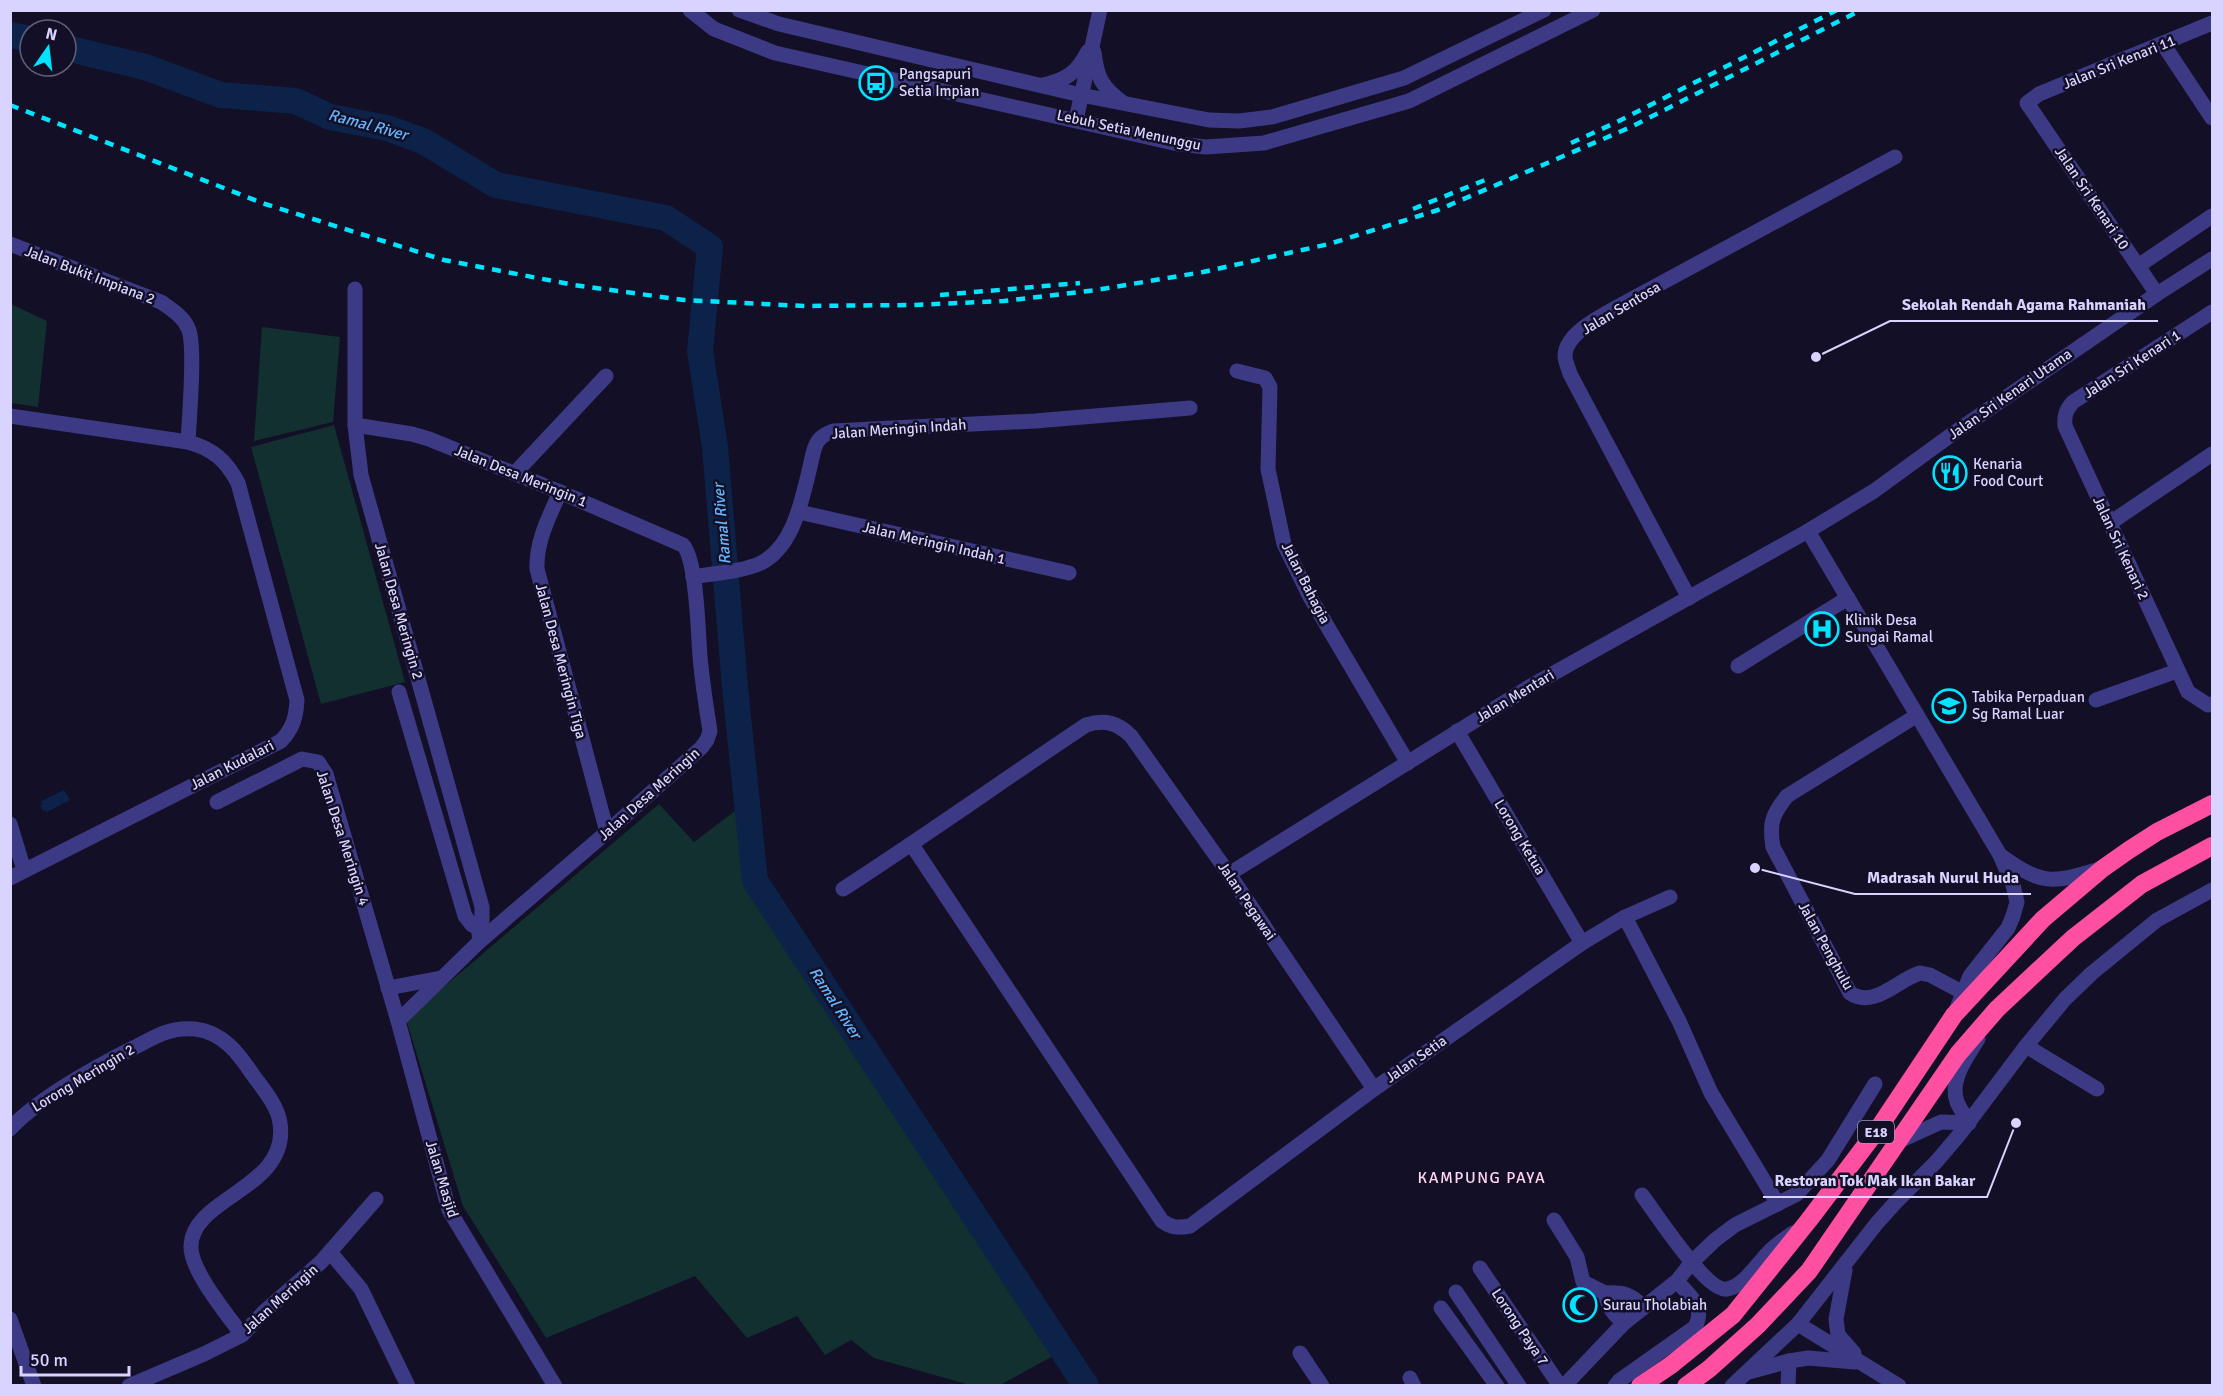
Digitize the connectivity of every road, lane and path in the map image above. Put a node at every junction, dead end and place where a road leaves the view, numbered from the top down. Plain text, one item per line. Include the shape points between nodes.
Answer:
1 (690, 10) edge
2 (739, 10) edge
3 (1100, 10) edge
4 (1544, 10) edge
5 (1593, 10) edge
6 (2212, 23) edge
7 (1093, 43) junction
8 (2163, 44) junction
9 (1042, 86) junction
10 (1081, 95) junction
11 (1122, 102) junction
12 (2027, 103) joint
13 (2212, 118) edge
14 (1076, 120) junction
15 (1895, 157) dead end
16 (2212, 216) edge
17 (10, 244) edge
18 (2212, 259) edge
19 (2138, 266) junction
20 (356, 289) dead end
21 (2157, 294) junction
22 (2212, 312) edge
23 (1237, 371) dead end
24 (606, 376) dead end
25 (1190, 408) dead end
26 (10, 416) edge
27 (355, 425) junction
28 (2065, 426) joint
29 (188, 442) junction
30 (2212, 456) edge
31 (515, 473) junction
32 (560, 492) junction
33 (799, 512) junction
34 (2110, 523) junction
35 (1808, 531) junction
36 (683, 545) joint
37 (1069, 573) dead end
38 (693, 577) junction
39 (1689, 598) junction
40 (1848, 598) junction
41 (1738, 666) dead end
42 (2177, 671) junction
43 (399, 692) dead end
44 (2096, 700) dead end
45 (2212, 704) edge
46 (1917, 716) junction
47 (1457, 731) junction
48 (1408, 763) junction
49 (217, 802) dead end
50 (2212, 804) edge
51 (10, 824) edge
52 (607, 832) junction
53 (912, 845) junction
54 (2212, 846) edge
55 (2000, 855) junction
56 (2102, 868) junction
57 (17, 874) edge
58 (1229, 874) junction
59 (843, 889) dead end
60 (2212, 890) edge
61 (1670, 897) dead end
62 (1625, 917) junction
63 (479, 933) junction
64 (1582, 943) junction
65 (441, 978) junction
66 (388, 988) junction
67 (1962, 992) junction
68 (1997, 1009) junction
69 (1954, 1016) junction
70 (398, 1021) junction
71 (2026, 1046) junction
72 (1875, 1084) dead end
73 (1374, 1089) junction
74 (2097, 1089) dead end
75 (1968, 1124) junction
76 (10, 1130) edge
77 (1894, 1144) junction
78 (1642, 1195) dead end
79 (376, 1199) dead end
80 (1778, 1204) junction
81 (1554, 1220) dead end
82 (1809, 1220) junction
83 (330, 1252) junction
84 (1691, 1263) junction
85 (1846, 1265) junction
86 (1480, 1268) dead end
87 (1677, 1281) junction
88 (1456, 1292) dead end
89 (1605, 1293) junction
90 (1644, 1307) junction
91 (1441, 1308) dead end
92 (10, 1319) edge
93 (1624, 1323) junction
94 (1798, 1324) junction
95 (242, 1335) junction
96 (1300, 1353) dead end
97 (1789, 1360) junction
98 (1861, 1363) junction
99 (1747, 1373) junction
100 (164, 1378) edge
101 (405, 1384) edge
102 (34, 1386) edge
103 (129, 1386) edge
104 (555, 1386) edge
105 (1322, 1386) edge
106 (1497, 1386) edge
107 (1519, 1386) edge
108 (1560, 1386) edge
109 (1564, 1386) edge
110 (1615, 1386) edge
111 (1640, 1386) edge
112 (1686, 1386) edge
113 (1732, 1386) edge
114 (1788, 1386) edge
115 (1899, 1386) edge

1 - 14 street, Lebuh Setia Menunggu via 714,29 776,53
2 - 9 street via 779,24
3 - 7 street
4 - 11 street, Lebuh Setia Menunggu via 1404,78 1272,117 1209,120
5 - 14 street, Lebuh Setia Menunggu via 1409,101 1264,143 1206,147 1178,144
6 - 8 street, Jalan Sri Kenari 11
7 - 9 street via 1067,77
7 - 10 street
7 - 11 street via 1100,80
8 - 12 street, Jalan Sri Kenari 11 via 2039,94
8 - 13 street
9 - 10 street, Lebuh Setia Menunggu
10 - 11 street, Lebuh Setia Menunggu
10 - 14 street
12 - 19 street, Jalan Sri Kenari 10
15 - 39 street, Jalan Sentosa via 1630,300 1571,338 1564,356 1570,374
16 - 19 street
17 - 29 street, Jalan Bukit Impiana 2 via 161,302 176,312 189,329 191,347
18 - 21 street, Jalan Sri Kenari Utama
19 - 21 street, Jalan Sri Kenari 10
20 - 27 street, Jalan Desa Meringin 2
21 - 35 street, Jalan Sri Kenari Utama via 1874,490
22 - 28 street, Jalan Sri Kenari 1 via 2073,402 2067,409
23 - 48 street, Jalan Bahagia via 1264,378 1270,387 1268,469 1284,544 1310,597
24 - 31 street
25 - 33 street, Jalan Meringin Indah via 1035,421 833,431 824,434 816,444
26 - 29 street, Jalan Kudalari
27 - 31 street, Jalan Desa Meringin 1 via 429,439
27 - 63 street, Jalan Desa Meringin 2 via 364,486 482,908
28 - 34 street, Jalan Sri Kenari 2
29 - 57 street, Jalan Kudalari via 219,456 238,483 297,700 291,730 281,741
30 - 34 street
31 - 32 street, Jalan Desa Meringin 1
32 - 36 street, Jalan Desa Meringin 1
32 - 52 street, Jalan Desa Meringin Tiga via 540,540 537,569
33 - 37 street, Jalan Meringin Indah 1
33 - 38 street, Jalan Meringin Indah via 777,549 761,562
34 - 42 street, Jalan Sri Kenari 2
35 - 39 street, Jalan Mentari
35 - 40 street
36 - 38 street, Jalan Desa Meringin
38 - 52 street, Jalan Desa Meringin via 710,735 701,748
39 - 47 street, Jalan Mentari
40 - 41 street
40 - 46 street
42 - 44 street
42 - 45 street, Jalan Sri Kenari 2 via 2188,692 2203,703
43 - 63 street, Jalan Desa Meringin 2 via 465,916
46 - 55 street
46 - 67 street, Jalan Penghulu via 1787,796 1775,811 1770,829 1773,847 1850,993 1867,999 1920,973
47 - 48 street, Jalan Mentari
47 - 64 street, Lorong Ketua
48 - 58 street, Jalan Mentari
49 - 66 street, Jalan Desa Meringin 4 via 302,759 318,762 326,774
50 - 56 highway, E18 via 2157,832
51 - 57 street
52 - 63 street, Jalan Desa Meringin
53 - 58 street, Jalan Pegawai via 1086,724 1111,722 1131,736
53 - 59 street
53 - 73 street, Jalan Setia via 1162,1221 1170,1227 1190,1226
54 - 68 highway, E18 via 2142,884 2073,938
55 - 56 street via 2046,880 2067,879
55 - 67 street via 2017,902 2008,928
56 - 69 highway, E18 via 2043,920
58 - 73 street, Jalan Pegawai
60 - 71 street via 2157,921 2120,949 2065,999
61 - 62 street, Jalan Setia
62 - 64 street, Jalan Setia
62 - 80 street via 1711,1093
63 - 65 street, Jalan Desa Meringin
64 - 73 street, Jalan Setia
65 - 66 street
65 - 70 street, Jalan Desa Meringin
66 - 70 street, Jalan Desa Meringin 4
67 - 69 street
68 - 75 street via 1959,1070 1956,1100
68 - 77 highway, E18 via 1958,1053
69 - 82 highway, E18 via 1878,1129
70 - 104 street, Jalan Masjid via 449,1210
71 - 74 street
71 - 75 street
72 - 80 street via 1828,1160 1797,1194
75 - 77 street via 1941,1122
75 - 85 street via 1895,1203
76 - 95 street, Lorong Meringin 2 via 23,1114 101,1065 163,1033 179,1028 197,1029 229,1044 268,1098 280,1120 281,1138 277,1155 266,1170 208,1215 196,1228 191,1243 197,1270
77 - 112 highway, E18 via 1809,1270 1758,1325
78 - 84 street
79 - 83 street, Jalan Meringin
80 - 84 street via 1735,1225
81 - 89 street via 1577,1257 1583,1281
82 - 84 street via 1769,1251 1739,1283 1726,1290 1716,1287
82 - 111 highway, E18 via 1733,1315
83 - 95 street, Jalan Meringin
83 - 101 street via 361,1289
84 - 87 street
85 - 94 street
85 - 98 street via 1836,1319 1838,1335
86 - 108 street, Lorong Paya 7
87 - 90 street
87 - 110 street via 1700,1308 1695,1327
88 - 107 street
89 - 90 street via 1631,1296
89 - 93 street via 1607,1304
90 - 93 street
91 - 106 street
92 - 102 street
93 - 109 street
94 - 98 street
94 - 99 street
95 - 100 street, Jalan Meringin
96 - 105 street
97 - 98 street via 1828,1358
97 - 99 street
97 - 114 street
98 - 115 street
99 - 113 street
100 - 103 street, Jalan Meringin

